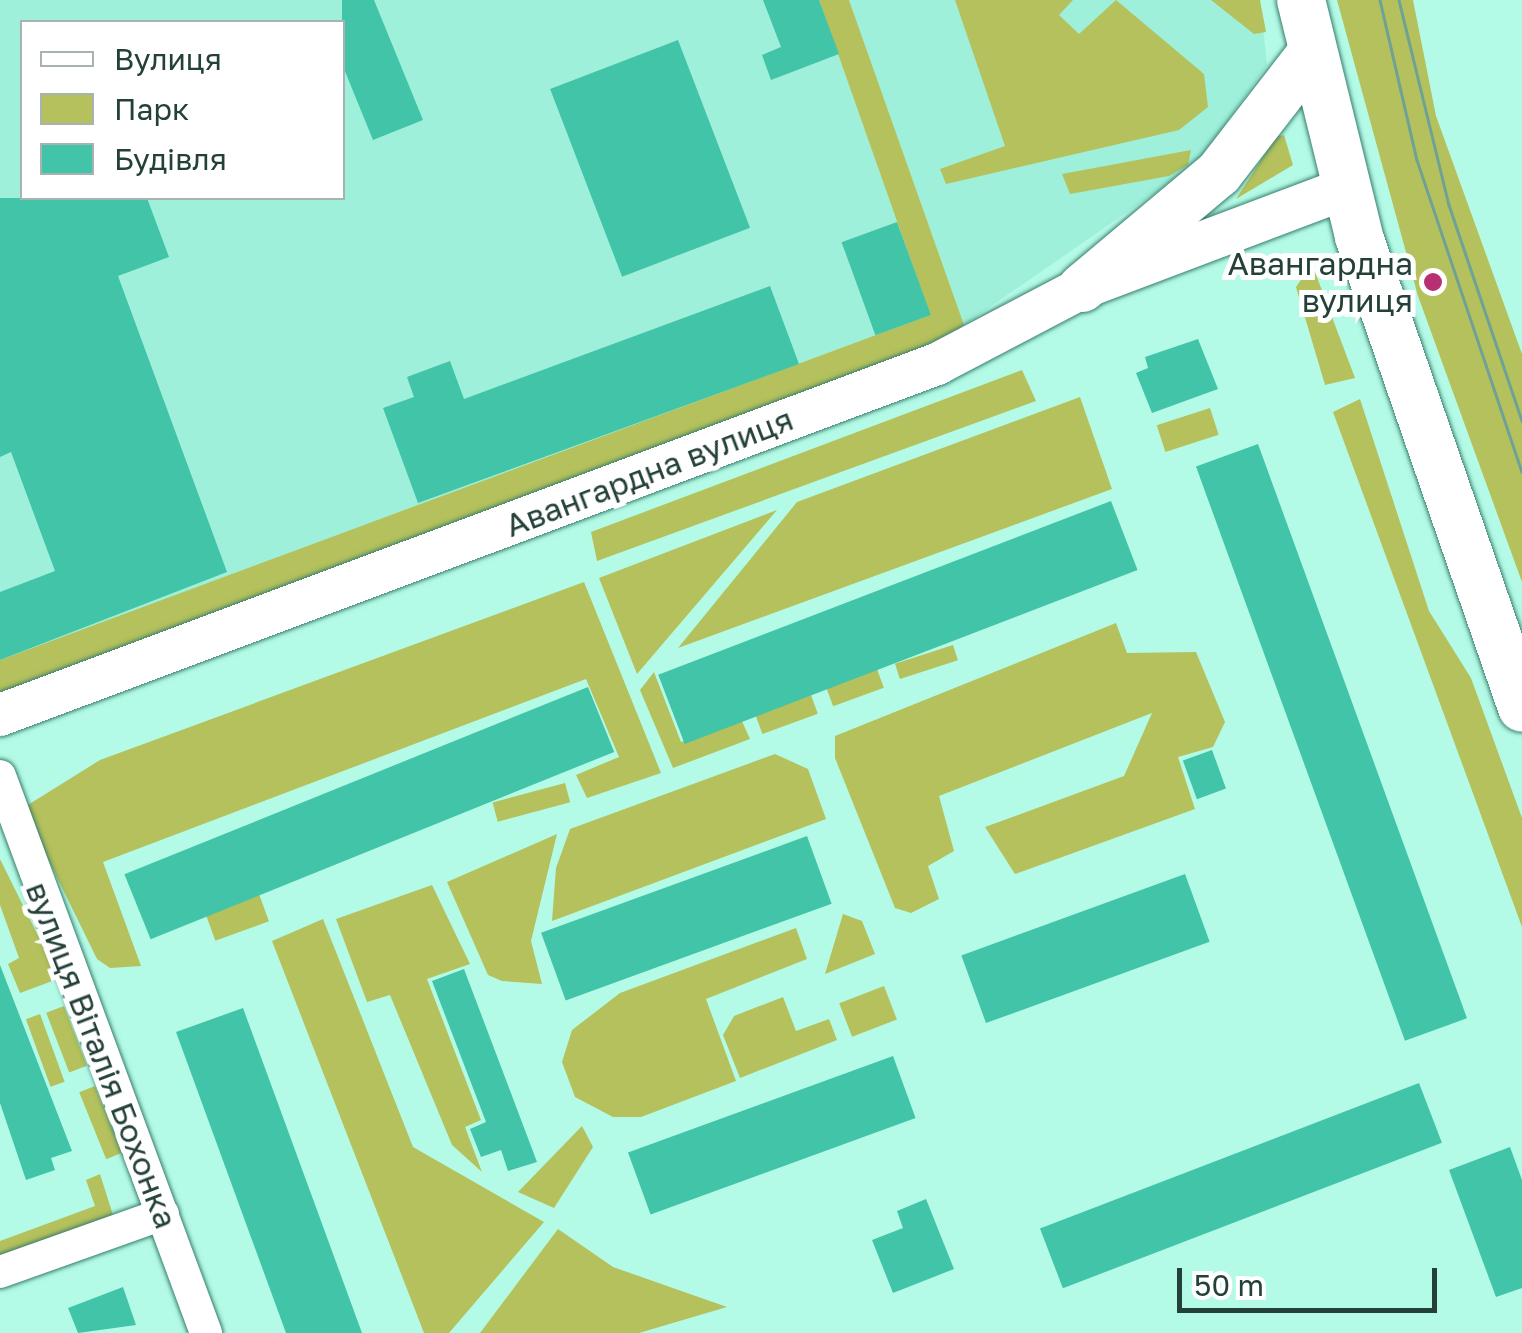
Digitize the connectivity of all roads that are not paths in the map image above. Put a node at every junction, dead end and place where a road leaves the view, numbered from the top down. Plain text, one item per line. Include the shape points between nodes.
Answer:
1 (1300, 0) edge
2 (1311, 54) junction
3 (1346, 188) junction
4 (1082, 288) junction
5 (1522, 708) edge
6 (0, 715) edge
7 (0, 776) edge
8 (162, 1214) junction
9 (0, 1272) edge
10 (206, 1333) edge

1 - 2 main road
2 - 3 main road
2 - 4 main road via 1219,173
3 - 4 street, Авангардна вулиця
3 - 5 main road
4 - 6 street, Авангардна вулиця via 938,364
7 - 8 street, вулиця Віталія Бохонка
8 - 9 street
8 - 10 street, вулиця Віталія Бохонка

